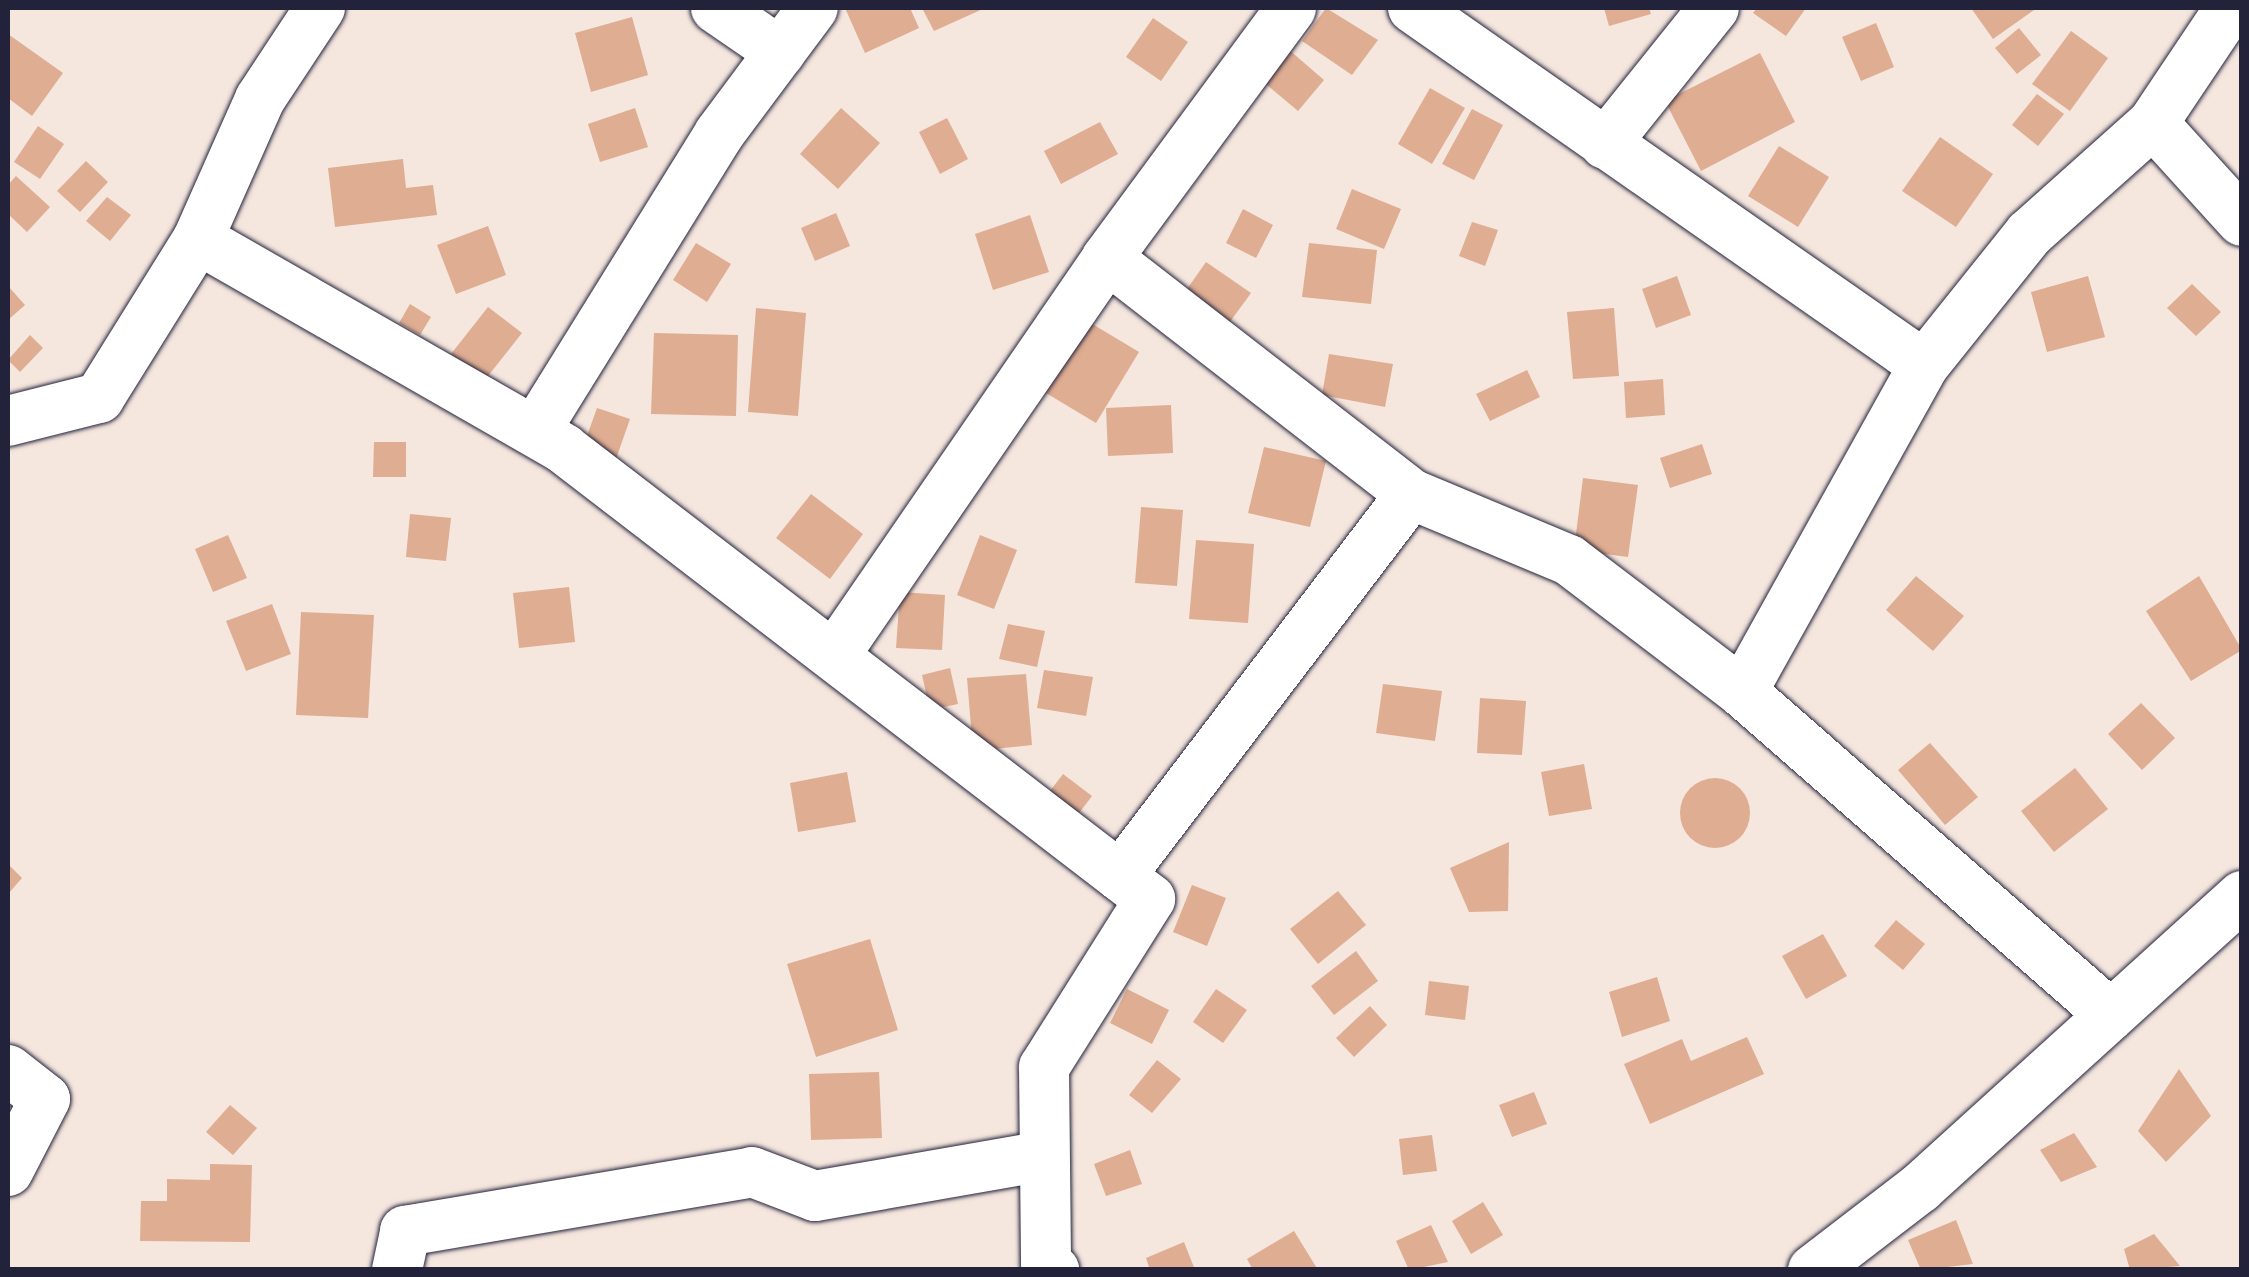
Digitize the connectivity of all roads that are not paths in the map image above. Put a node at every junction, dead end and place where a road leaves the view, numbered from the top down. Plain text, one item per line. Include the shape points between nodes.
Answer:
1 (320, 8) edge
2 (716, 8) edge
3 (813, 8) edge
4 (1291, 8) edge
5 (1413, 8) edge
6 (1714, 8) edge
7 (2230, 8) edge
8 (780, 52) junction
9 (2152, 123) junction
10 (1605, 144) junction
11 (2242, 221) edge
12 (198, 239) junction
13 (1107, 258) junction
14 (1924, 365) junction
15 (8, 421) edge
16 (535, 431) junction
17 (1411, 494) junction
18 (836, 654) junction
19 (1742, 692) junction
20 (1120, 876) junction
21 (2242, 896) edge
22 (2111, 1016) junction
23 (8, 1070) edge
24 (1044, 1156) junction
25 (8, 1171) edge
26 (1829, 1264) edge
27 (398, 1270) edge
28 (1054, 1270) edge

1 - 12 street via 260,99
2 - 8 street
3 - 8 street
4 - 13 street
5 - 10 street
6 - 10 street
7 - 9 street
8 - 16 street via 719,134
9 - 11 street
9 - 14 street via 2029,234
10 - 14 street
12 - 15 street via 98,398
12 - 16 street
13 - 17 street
13 - 18 street
14 - 19 street
16 - 18 street
17 - 19 street via 1569,560
17 - 20 street
18 - 20 street
19 - 22 street
20 - 24 street via 1150,899 1044,1066
21 - 22 street
22 - 26 street
23 - 25 street via 45,1099
24 - 27 street via 815,1196 752,1172 405,1231
24 - 28 street via 1046,1263

